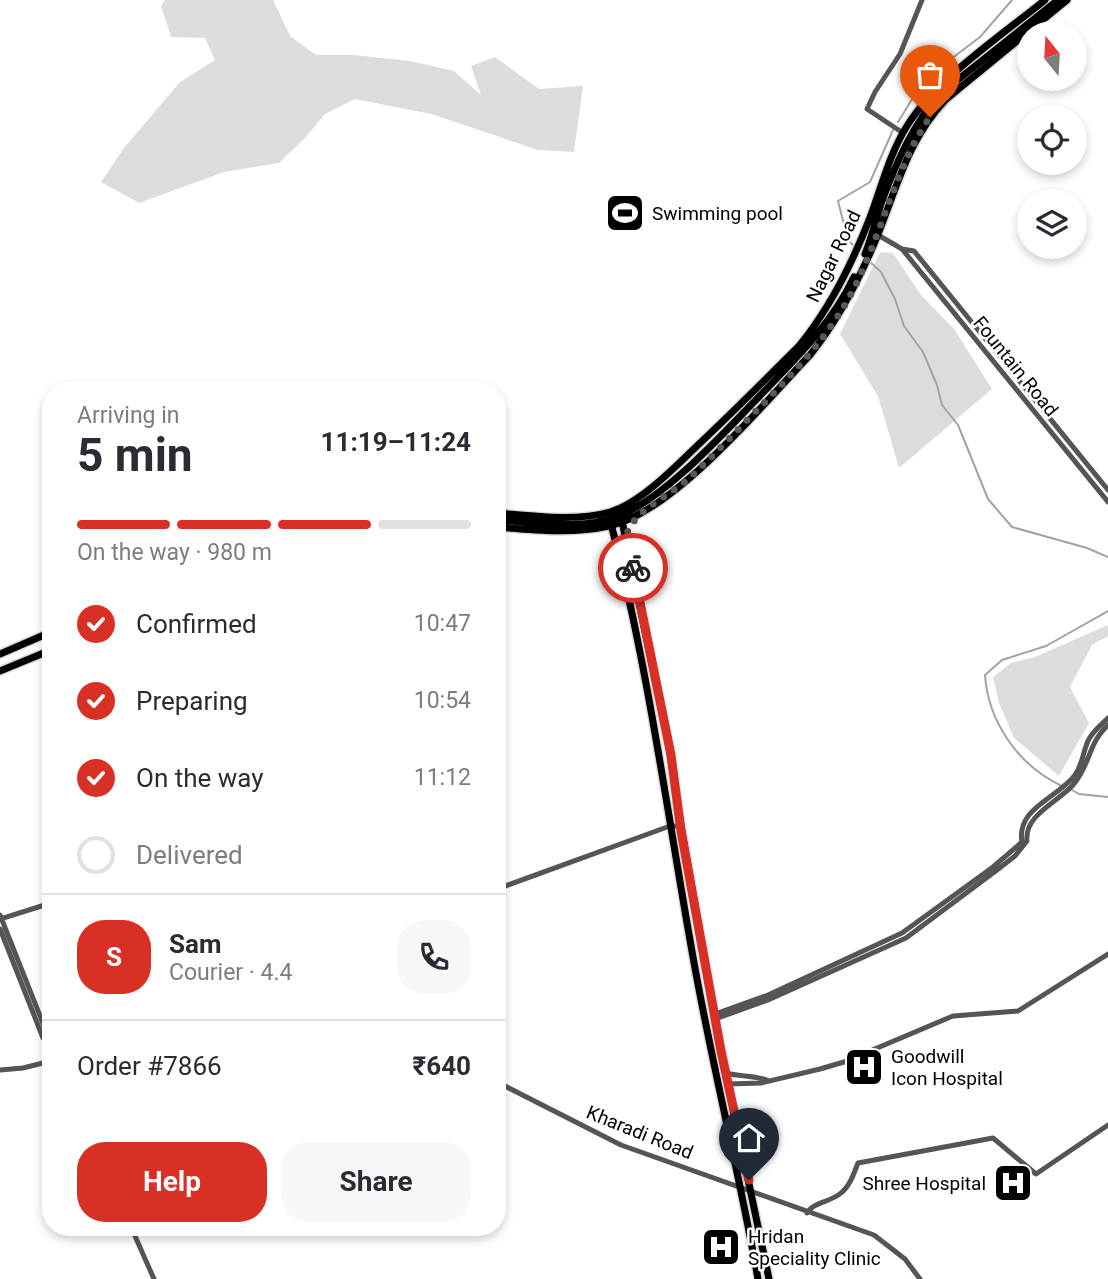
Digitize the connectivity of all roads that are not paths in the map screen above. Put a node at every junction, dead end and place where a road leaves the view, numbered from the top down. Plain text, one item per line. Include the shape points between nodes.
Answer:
1 (922, 0) edge
2 (1045, 0) edge
3 (1067, 0) edge
4 (1056, 2) edge
5 (903, 133) junction
6 (869, 218) junction
7 (874, 234) junction
8 (902, 249) junction
9 (866, 257) junction
10 (987, 341) junction
11 (980, 347) junction
12 (1108, 490) edge
13 (1108, 502) edge
14 (506, 513) edge
15 (636, 516) junction
16 (621, 519) junction
17 (506, 521) edge
18 (611, 522) junction
19 (506, 527) edge
20 (626, 538) junction
21 (42, 636) edge
22 (0, 654) edge
23 (42, 654) edge
24 (0, 671) edge
25 (1108, 718) edge
26 (1108, 725) edge
27 (1071, 783) junction
28 (681, 828) junction
29 (670, 829) junction
30 (506, 885) edge
31 (42, 905) edge
32 (0, 917) edge
33 (0, 929) edge
34 (1108, 954) edge
35 (715, 1017) junction
36 (42, 1022) edge
37 (42, 1036) edge
38 (42, 1063) edge
39 (0, 1070) edge
40 (726, 1073) junction
41 (769, 1081) junction
42 (728, 1084) junction
43 (506, 1087) edge
44 (1108, 1125) edge
45 (740, 1189) junction
46 (751, 1193) junction
47 (807, 1213) junction
48 (135, 1236) edge
49 (154, 1279) edge
50 (758, 1279) edge
51 (769, 1279) edge
52 (920, 1279) edge

1 - 5 street via 900,54 867,109
2 - 5 highway, Nagar Road via 936,90
3 - 7 highway, Nagar Road via 930,117 909,152
4 - 7 highway via 940,94 916,124 882,200
5 - 6 highway, Nagar Road
6 - 7 highway
6 - 14 highway, Nagar Road via 827,307 799,346 653,486 617,509 596,515
7 - 8 street, Fountain Road
7 - 9 highway
8 - 10 street, Fountain Road via 914,251
8 - 11 street, Fountain Road
9 - 15 highway, Nagar Road via 839,314 810,355 686,481
9 - 16 highway via 813,341 698,458
10 - 11 street
10 - 12 street, Fountain Road
11 - 13 street, Fountain Road
15 - 16 highway, Nagar Road
15 - 20 highway
16 - 18 highway, Nagar Road
16 - 20 highway
17 - 18 highway
18 - 19 highway, Nagar Road via 576,530
18 - 29 highway via 659,748
20 - 28 highway
21 - 22 highway
23 - 24 highway
25 - 27 street via 1089,739
26 - 27 street via 1092,744 1084,770
27 - 35 street via 1027,816 1022,842 1016,848 902,933
28 - 29 street
28 - 35 highway
29 - 30 street
29 - 45 highway
31 - 32 street
32 - 36 street
33 - 37 street
34 - 41 street via 1018,1011 953,1016 844,1062
35 - 40 highway
38 - 39 street
40 - 41 street
40 - 42 highway
41 - 42 street
42 - 46 highway
43 - 45 street, Kharadi Road via 612,1141
44 - 47 street via 1035,1174 993,1138 858,1163 845,1191
45 - 46 street, Kharadi Road
45 - 50 highway
46 - 47 street, Kharadi Road
46 - 51 highway
47 - 52 street, Kharadi Road via 874,1235 905,1259
48 - 49 street

